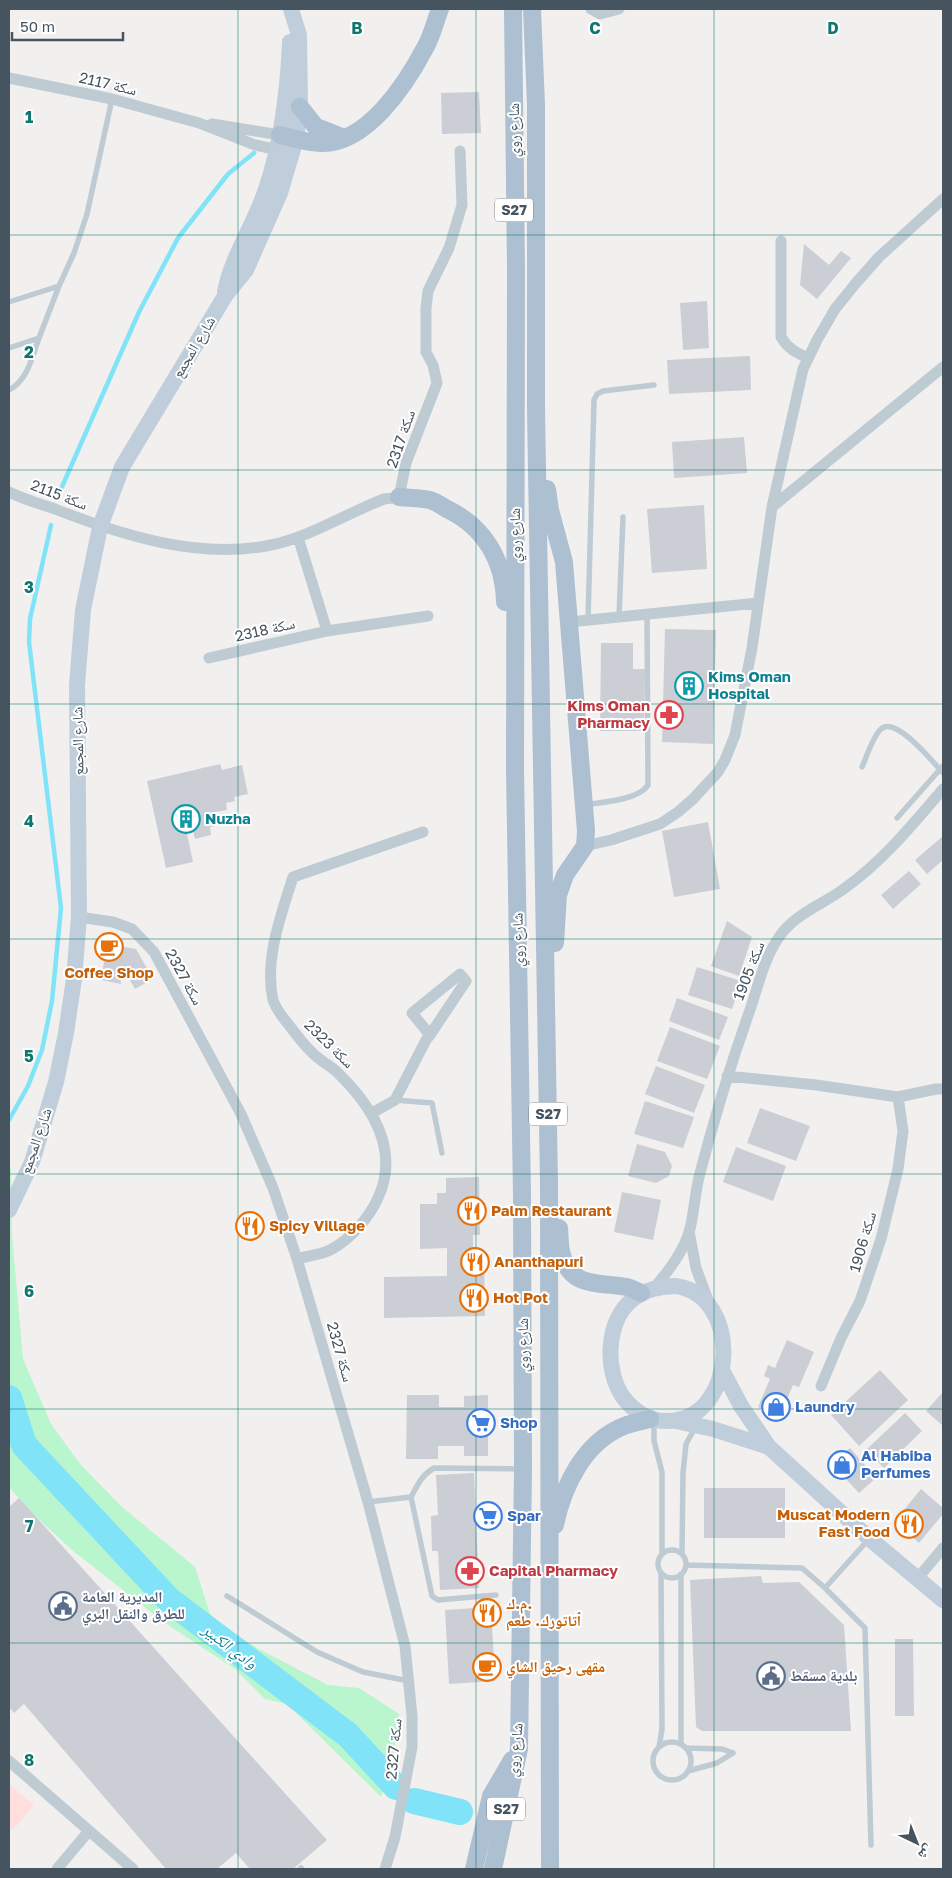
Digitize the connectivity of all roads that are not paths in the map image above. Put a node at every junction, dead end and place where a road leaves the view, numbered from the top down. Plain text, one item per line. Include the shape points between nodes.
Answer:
1 (290, 9) edge
2 (440, 9) edge
3 (513, 9) edge
4 (532, 9) edge
5 (591, 9) edge
6 (619, 9) edge
7 (9, 78) edge
8 (112, 98) junction
9 (300, 107) junction
10 (344, 138) junction
11 (286, 144) junction
12 (460, 151) dead end
13 (943, 199) edge
14 (782, 241) dead end
15 (59, 286) junction
16 (9, 302) edge
17 (39, 338) junction
18 (9, 348) edge
19 (808, 358) junction
20 (943, 367) edge
21 (654, 386) dead end
22 (9, 390) edge
23 (536, 410) junction
24 (9, 492) edge
25 (399, 497) junction
26 (772, 507) junction
27 (623, 517) dead end
28 (100, 527) junction
29 (298, 537) junction
30 (758, 603) junction
31 (647, 614) junction
32 (428, 616) dead end
33 (619, 617) junction
34 (588, 621) junction
35 (569, 622) junction
36 (327, 631) junction
37 (209, 658) dead end
38 (862, 768) dead end
39 (515, 770) junction
40 (942, 770) edge
41 (943, 789) edge
42 (584, 806) junction
43 (897, 818) dead end
44 (423, 832) dead end
45 (585, 846) junction
46 (79, 917) junction
47 (546, 1018) junction
48 (430, 1035) junction
49 (727, 1076) junction
50 (943, 1089) edge
51 (898, 1098) junction
52 (395, 1100) junction
53 (372, 1113) junction
54 (442, 1153) dead end
55 (549, 1184) junction
56 (9, 1210) edge
57 (689, 1231) junction
58 (297, 1260) junction
59 (648, 1290) junction
60 (711, 1307) junction
61 (722, 1370) junction
62 (821, 1386) dead end
63 (652, 1420) junction
64 (676, 1421) junction
65 (696, 1425) junction
66 (769, 1447) junction
67 (523, 1469) junction
68 (411, 1497) junction
69 (368, 1502) junction
70 (870, 1539) junction
71 (943, 1548) edge
72 (662, 1553) junction
73 (682, 1554) junction
74 (686, 1565) junction
75 (549, 1570) junction
76 (661, 1573) junction
77 (681, 1574) junction
78 (917, 1578) junction
79 (824, 1588) junction
80 (496, 1595) dead end
81 (227, 1596) dead end
82 (943, 1600) edge
83 (409, 1681) junction
84 (683, 1746) junction
85 (659, 1747) junction
86 (518, 1748) junction
87 (9, 1761) edge
88 (688, 1771) junction
89 (550, 1817) junction
90 (88, 1832) junction
91 (871, 1845) dead end
92 (57, 1869) edge
93 (133, 1869) edge
94 (385, 1869) edge
95 (474, 1869) edge
96 (493, 1869) edge
97 (550, 1869) edge
98 (562, 1869) edge

1 - 9 street, شارع المجمع via 299,35
1 - 11 street, شارع المجمع
2 - 10 main road via 426,47 401,87 370,124
3 - 39 main road, شارع روي / S27
4 - 23 main road, شارع روي / S27 via 536,105
5 - 6 street via 600,14
7 - 8 street, سكة 2117
8 - 11 street, سكة 2117 via 200,123 229,126
8 - 15 lane via 88,214
9 - 10 main road via 316,127
9 - 11 street, شارع المجمع
10 - 11 main road via 322,143
11 - 28 street, شارع المجمع via 228,275 224,296 122,467
12 - 25 street, سكة 2317 via 462,205 449,248 428,291 426,308 426,352 437,383 406,463
13 - 19 street via 879,257 856,283 835,309
14 - 19 street via 781,337 794,352
15 - 16 lane
15 - 17 lane
17 - 18 lane
17 - 22 lane via 25,377
19 - 26 street
20 - 26 street
21 - 34 lane via 603,392 594,400
23 - 35 main road via 550,510 564,562
23 - 47 main road, شارع روي / S27
24 - 28 street, سكة 2115
25 - 29 street via 366,506
25 - 39 main road via 430,500 454,512 484,537 496,555 504,587 506,678
26 - 30 street
27 - 33 lane
28 - 29 street via 170,544 212,549 270,545
28 - 46 street, شارع المجمع via 83,610 77,685
29 - 36 street
30 - 31 street
30 - 45 street via 735,735 718,772 693,799 660,824
31 - 33 street
31 - 42 lane via 648,785 637,795
32 - 36 street, سكة 2318
33 - 34 street
34 - 35 street
35 - 42 main road
36 - 37 street, سكة 2318
38 - 40 lane via 878,732 890,725 900,730
39 - 67 main road, شارع روي / S27
40 - 43 lane
41 - 49 street, سكة 1905 via 896,843 866,871 779,936 762,969
42 - 45 main road
44 - 53 street, سكة 2323 via 293,877 273,953 271,979 274,1002 282,1017 316,1057 354,1090
45 - 47 main road via 566,875 558,895
46 - 56 street, شارع المجمع via 74,979 56,1082 32,1162
46 - 58 street, سكة 2327 via 113,922 132,929 154,952 241,1114 273,1188
47 - 55 main road, شارع روي / S27
48 - 48 street via 466,981 460,974 412,1013
48 - 52 street
49 - 51 street
49 - 57 street, سكة 1905 via 698,1180
50 - 51 street
51 - 62 street, سكة 1906 via 903,1131 898,1169 881,1238 860,1301
52 - 53 street
52 - 54 lane via 432,1103
53 - 58 street, سكة 2323 via 386,1154 386,1172 371,1214 330,1250
55 - 59 main road via 558,1213 561,1255 568,1270 593,1284
55 - 75 main road, شارع روي / S27
57 - 59 street, سكة 1905 via 673,1265
57 - 60 street, سكة 1905 via 696,1268
58 - 69 street, سكة 2327
59 - 60 street via 684,1287 702,1296
59 - 63 street via 622,1310 610,1347 611,1365 623,1396 642,1415
60 - 61 street via 723,1340
61 - 64 street via 715,1389 701,1409
61 - 66 street
63 - 64 street
63 - 72 lane via 662,1472
63 - 75 main road via 616,1430 595,1444 577,1465 565,1490 556,1522
64 - 65 street
65 - 66 street
65 - 73 lane via 686,1444
66 - 70 street
67 - 68 lane via 434,1468 419,1481
67 - 86 main road, شارع روي / S27
68 - 69 lane
68 - 80 lane via 432,1596 438,1600
69 - 83 street, سكة 2327 via 405,1646
70 - 78 street
70 - 79 lane
71 - 78 street
72 - 73 lane via 674,1550
72 - 76 lane via 658,1561
73 - 74 lane
74 - 77 lane
74 - 79 lane via 802,1568
75 - 89 main road, شارع روي / S27
76 - 77 lane via 669,1578
76 - 85 lane via 662,1729
77 - 84 lane
78 - 82 street
79 - 91 lane via 865,1628
81 - 83 lane via 317,1652 363,1672
83 - 94 street, سكة 2327 via 412,1747 395,1837
84 - 85 lane via 670,1742
84 - 88 lane via 690,1759
84 - 88 lane via 733,1753 717,1763
85 - 88 lane via 653,1758 655,1771 660,1776 672,1780
86 - 95 main road via 491,1796
86 - 96 main road, شارع روي / S27
87 - 90 street
89 - 97 main road, شارع روي / S27
89 - 98 main road via 561,1847
90 - 92 street
90 - 93 street

